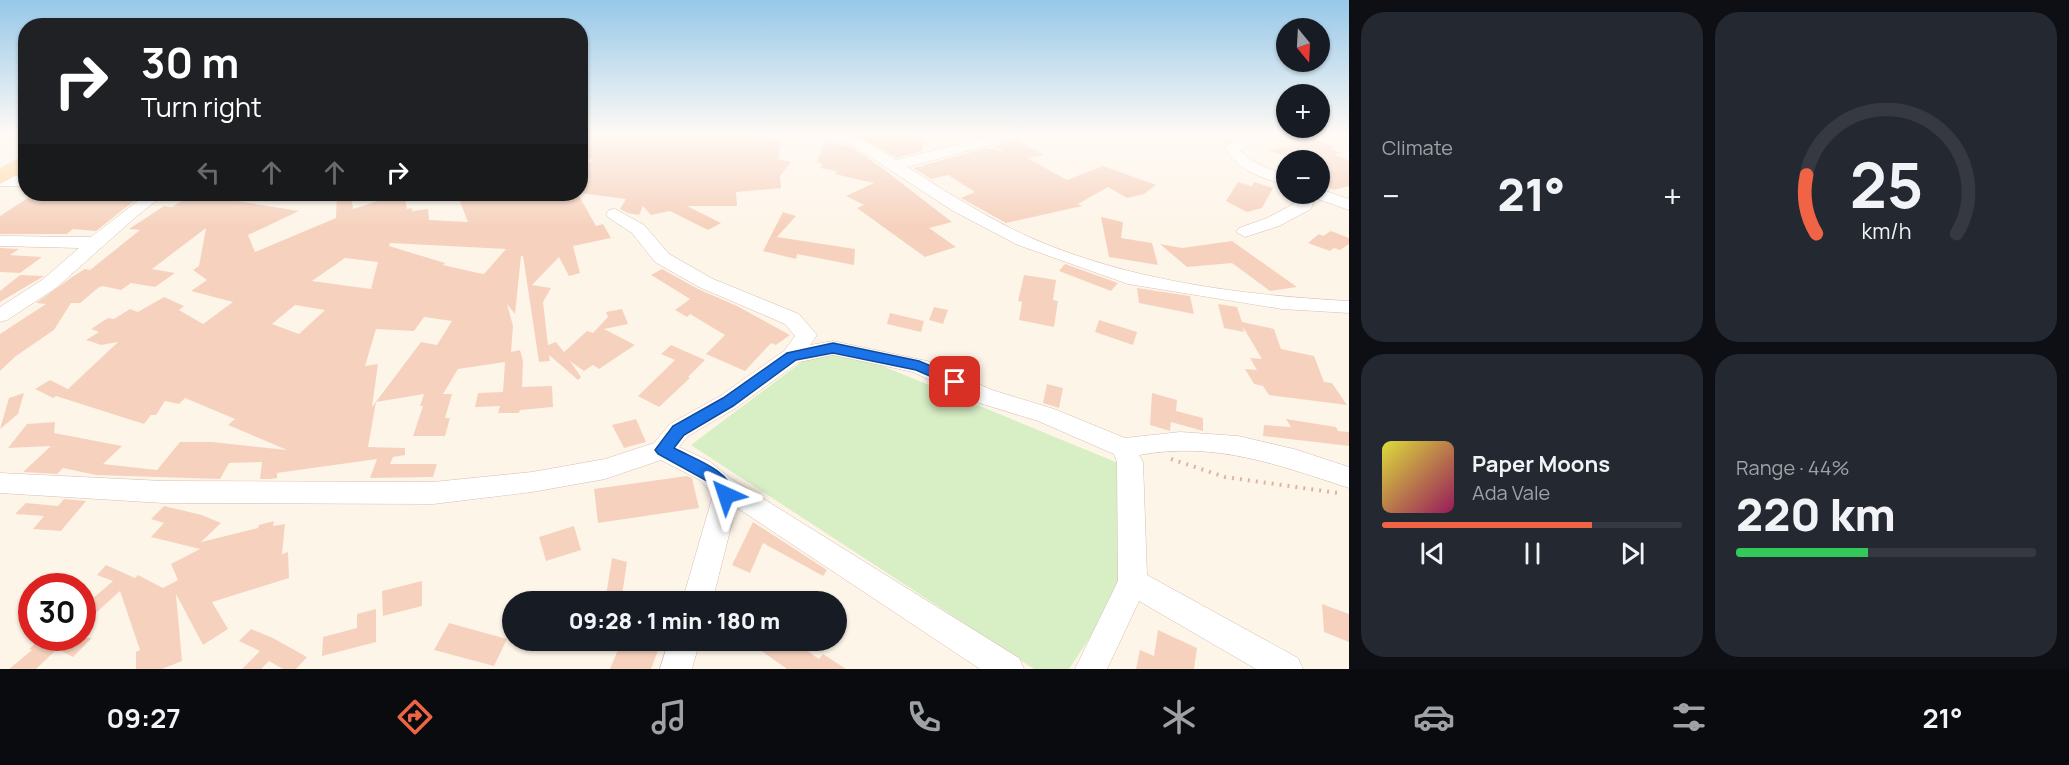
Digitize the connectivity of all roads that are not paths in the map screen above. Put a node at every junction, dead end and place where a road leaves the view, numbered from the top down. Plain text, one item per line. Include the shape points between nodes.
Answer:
1 (889, 164) edge
2 (899, 164) edge
3 (1251, 164) edge
4 (18, 166) edge
5 (892, 166) junction
6 (1276, 175) edge
7 (0, 180) edge
8 (18, 181) edge
9 (1330, 198) edge
10 (147, 201) edge
11 (1305, 204) edge
12 (1349, 205) edge
13 (615, 214) dead end
14 (1245, 232) dead end
15 (0, 241) edge
16 (98, 243) junction
17 (1349, 307) edge
18 (0, 316) edge
19 (792, 356) junction
20 (1123, 448) junction
21 (663, 450) junction
22 (1349, 478) edge
23 (0, 483) edge
24 (724, 486) junction
25 (1133, 582) junction
26 (700, 591) edge
27 (682, 651) edge
28 (676, 669) edge
29 (1008, 669) edge
30 (1091, 669) edge
31 (1287, 669) edge

1 - 5 street
2 - 5 street
3 - 6 street
4 - 7 main road
5 - 17 street via 1024,241 1096,269 1200,292
7 - 8 street
9 - 12 street
10 - 16 street
11 - 14 street
13 - 19 street via 638,229 662,258 706,283 792,319 806,334
15 - 16 street
16 - 18 street via 49,284
19 - 20 street via 833,348 919,366 984,396 1046,415
19 - 21 street via 728,402 679,430
20 - 22 street via 1167,440 1233,446 1296,458
20 - 25 street via 1130,462
21 - 23 street via 584,473 433,493 185,492
21 - 24 street
24 - 26 street via 722,514
24 - 29 street
25 - 30 street
25 - 31 street
27 - 28 street

